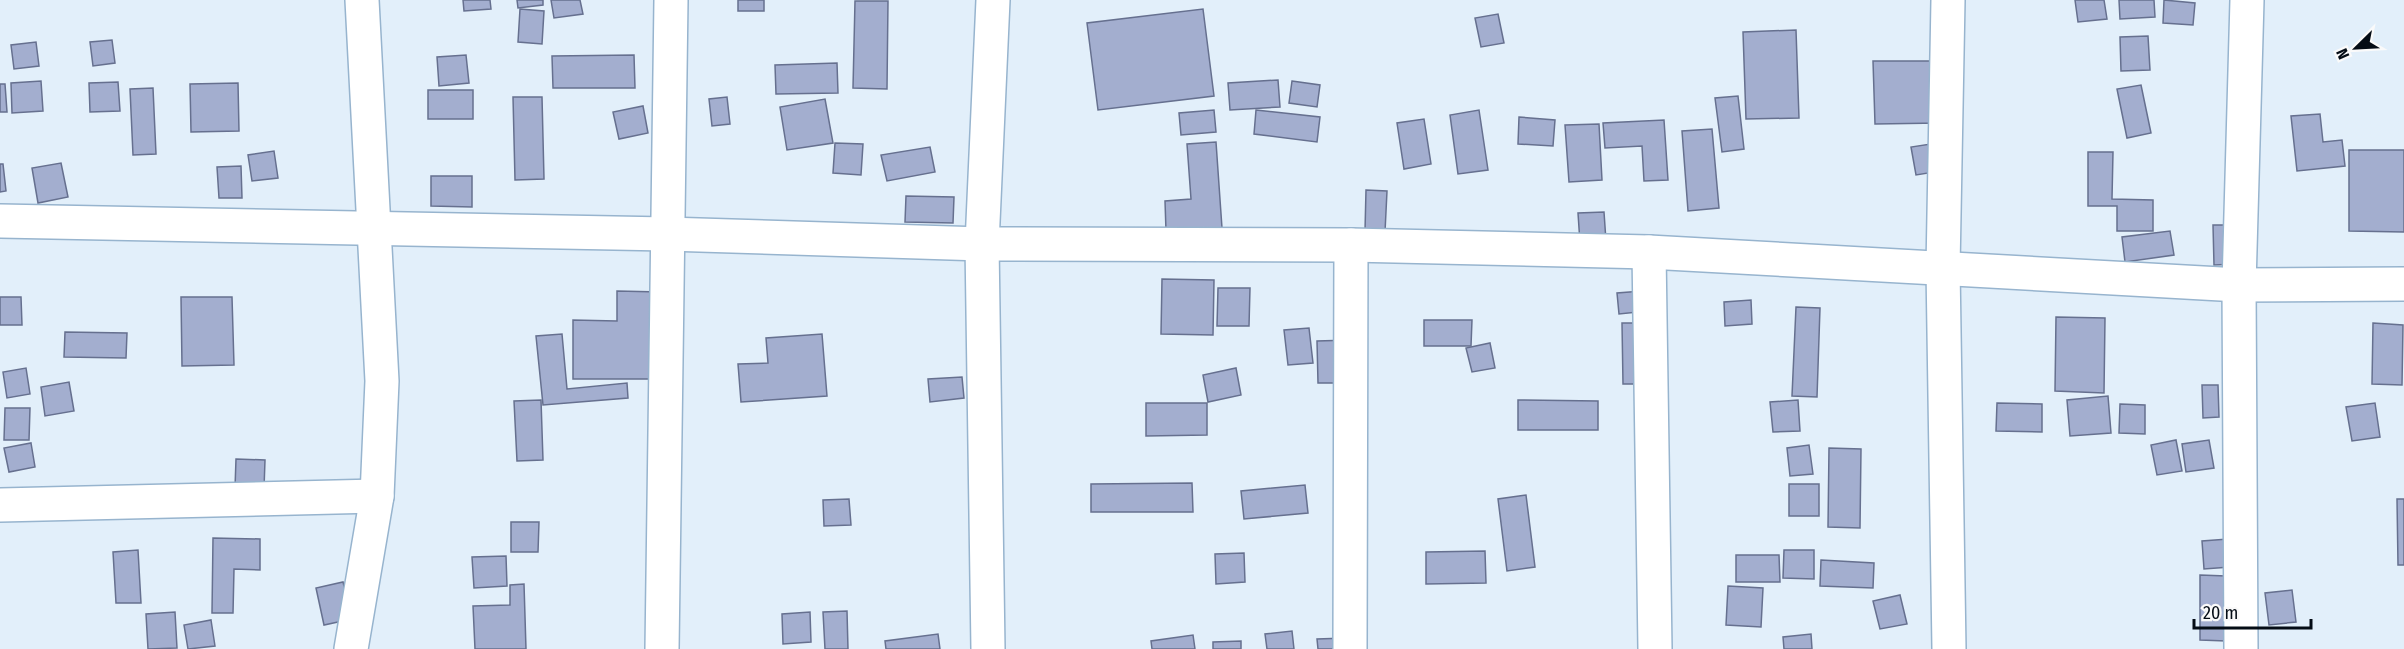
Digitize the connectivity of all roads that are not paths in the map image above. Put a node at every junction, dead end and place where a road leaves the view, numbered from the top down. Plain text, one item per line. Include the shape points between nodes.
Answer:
1 (362, 0) edge
2 (670, 0) edge
3 (993, 0) edge
4 (2247, 0) edge
5 (1942, 8) edge
6 (0, 221) edge
7 (376, 230) junction
8 (667, 234) junction
9 (982, 243) junction
10 (1351, 245) junction
11 (1649, 252) junction
12 (1943, 268) junction
13 (2404, 284) edge
14 (2239, 285) junction
15 (377, 496) junction
16 (0, 505) edge
17 (351, 649) edge
18 (662, 649) edge
19 (988, 649) edge
20 (1350, 649) edge
21 (1655, 649) edge
22 (1949, 649) edge
23 (2241, 649) edge

1 - 7 street
2 - 8 street
3 - 9 street
4 - 14 street
5 - 12 street
6 - 7 street
7 - 8 street
7 - 15 street via 382,381
8 - 9 street
8 - 18 street
9 - 10 street
9 - 19 street
10 - 11 street
10 - 20 street
11 - 12 street
11 - 21 street
12 - 14 street
12 - 22 street
13 - 14 street
14 - 23 street
15 - 16 street
15 - 17 street

